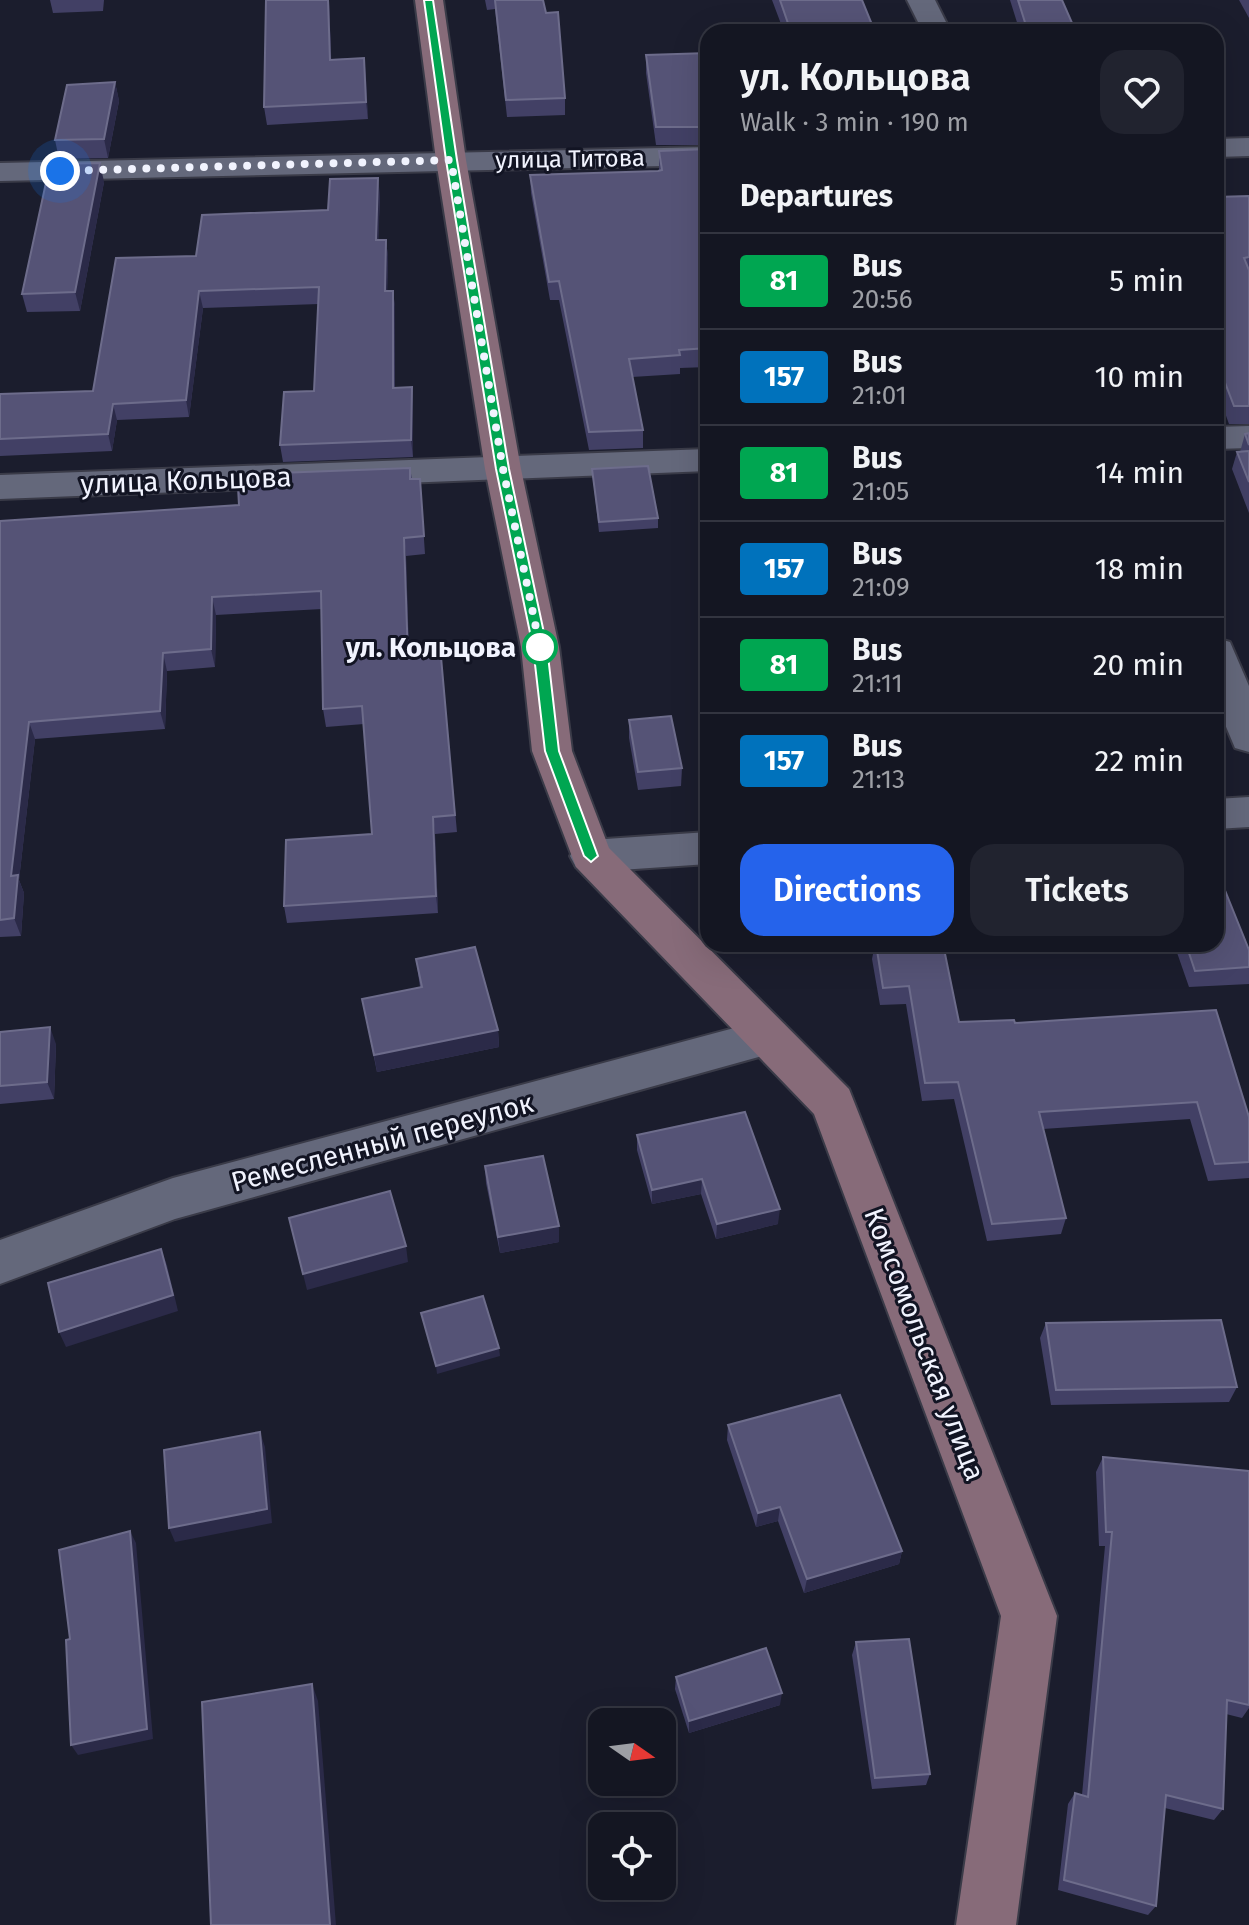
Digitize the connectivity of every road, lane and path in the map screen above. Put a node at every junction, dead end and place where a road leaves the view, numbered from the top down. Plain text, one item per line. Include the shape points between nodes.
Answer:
1 (429, 0) edge
2 (921, 0) edge
3 (933, 24) edge
4 (1249, 147) edge
5 (1224, 148) edge
6 (700, 156) edge
7 (451, 160) junction
8 (0, 172) edge
9 (1249, 437) edge
10 (1224, 438) edge
11 (700, 460) edge
12 (503, 469) junction
13 (0, 487) edge
14 (1224, 672) edge
15 (1249, 738) edge
16 (1249, 812) edge
17 (1224, 814) edge
18 (700, 849) edge
19 (591, 856) junction
20 (768, 1037) junction
21 (0, 1262) edge
22 (986, 1925) edge

1 - 7 main road
2 - 3 street
4 - 5 street
6 - 7 street, улица Титова
7 - 8 street, улица Титова
7 - 12 main road
9 - 10 street
11 - 12 street, улица Кольцова
12 - 13 street, улица Кольцова
12 - 19 main road via 540,647 552,751
14 - 15 street
16 - 17 street
18 - 19 street
19 - 20 main road, Комсомольская улица
20 - 21 street, Ремесленный переулок via 173,1199
20 - 22 main road, Комсомольская улица via 833,1103 1029,1616

